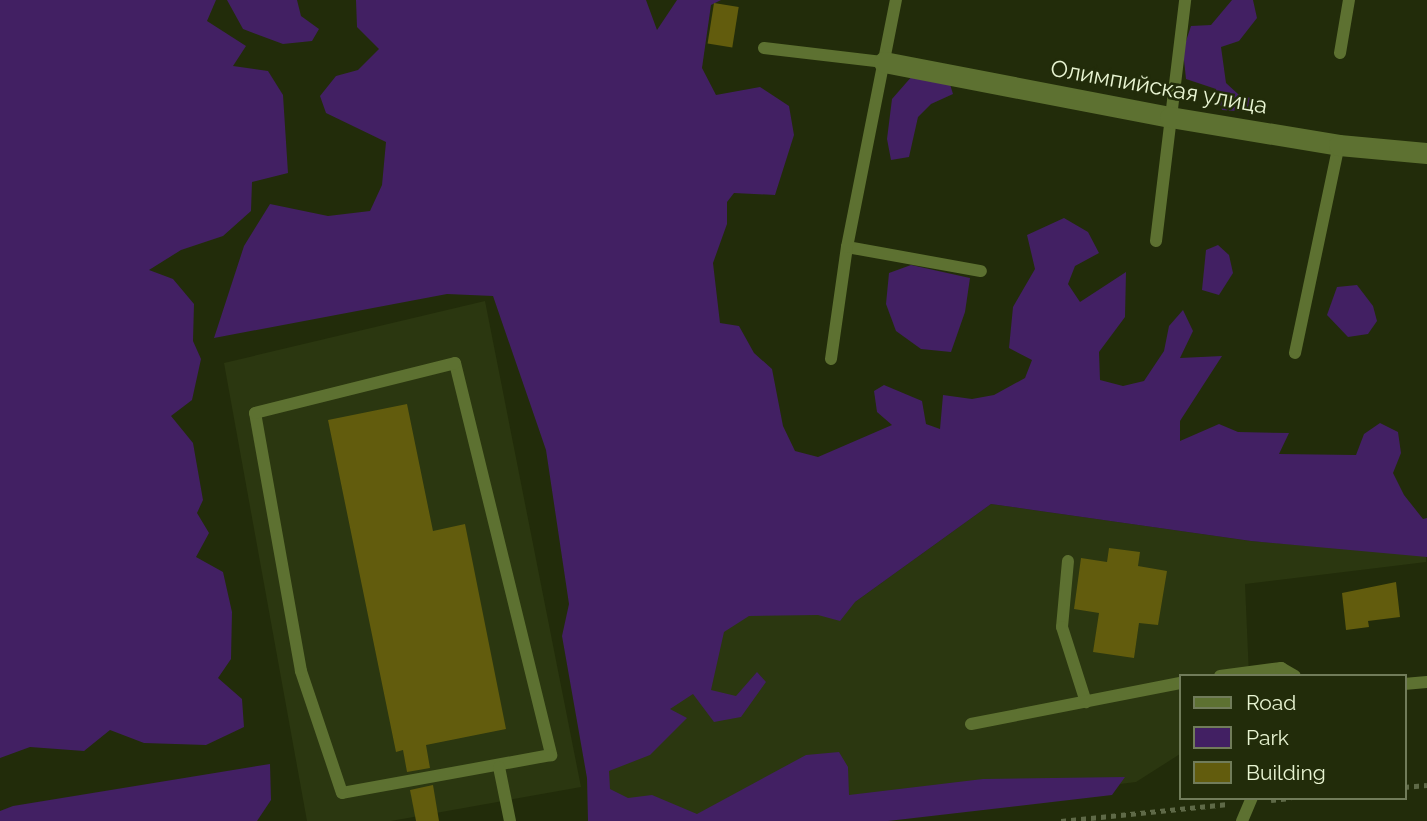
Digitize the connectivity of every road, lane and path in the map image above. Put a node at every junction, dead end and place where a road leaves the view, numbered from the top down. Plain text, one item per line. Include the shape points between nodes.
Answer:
1 (896, 0) edge
2 (1185, 0) edge
3 (1349, 0) edge
4 (764, 48) dead end
5 (1340, 53) dead end
6 (884, 62) junction
7 (1170, 117) junction
8 (1339, 145) junction
9 (1427, 153) edge
10 (1156, 241) dead end
11 (847, 247) junction
12 (981, 271) dead end
13 (1295, 354) dead end
14 (831, 359) dead end
15 (1068, 561) dead end
16 (1235, 674) edge
17 (1292, 674) edge
18 (1427, 682) edge
19 (1178, 683) edge
20 (1406, 684) edge
21 (1086, 702) junction
22 (971, 723) dead end
23 (499, 767) junction
24 (1427, 785) edge
25 (1406, 787) edge
26 (1251, 800) edge
27 (510, 821) edge
28 (1061, 821) edge
29 (1242, 821) edge

1 - 6 lane
2 - 7 lane
3 - 5 lane
4 - 6 lane
6 - 7 street, Олимпийская улица
6 - 11 lane
7 - 8 street, Олимпийская улица
7 - 10 lane
8 - 9 street, Олимпийская улица
8 - 13 lane
11 - 12 lane
11 - 14 lane
15 - 21 lane via 1062,627
16 - 17 lane via 1281,668
18 - 20 lane
19 - 21 lane
21 - 22 lane
23 - 23 lane via 551,755 454,362 255,413 301,671 342,793
23 - 27 lane
24 - 25 path
26 - 28 path
26 - 29 lane

